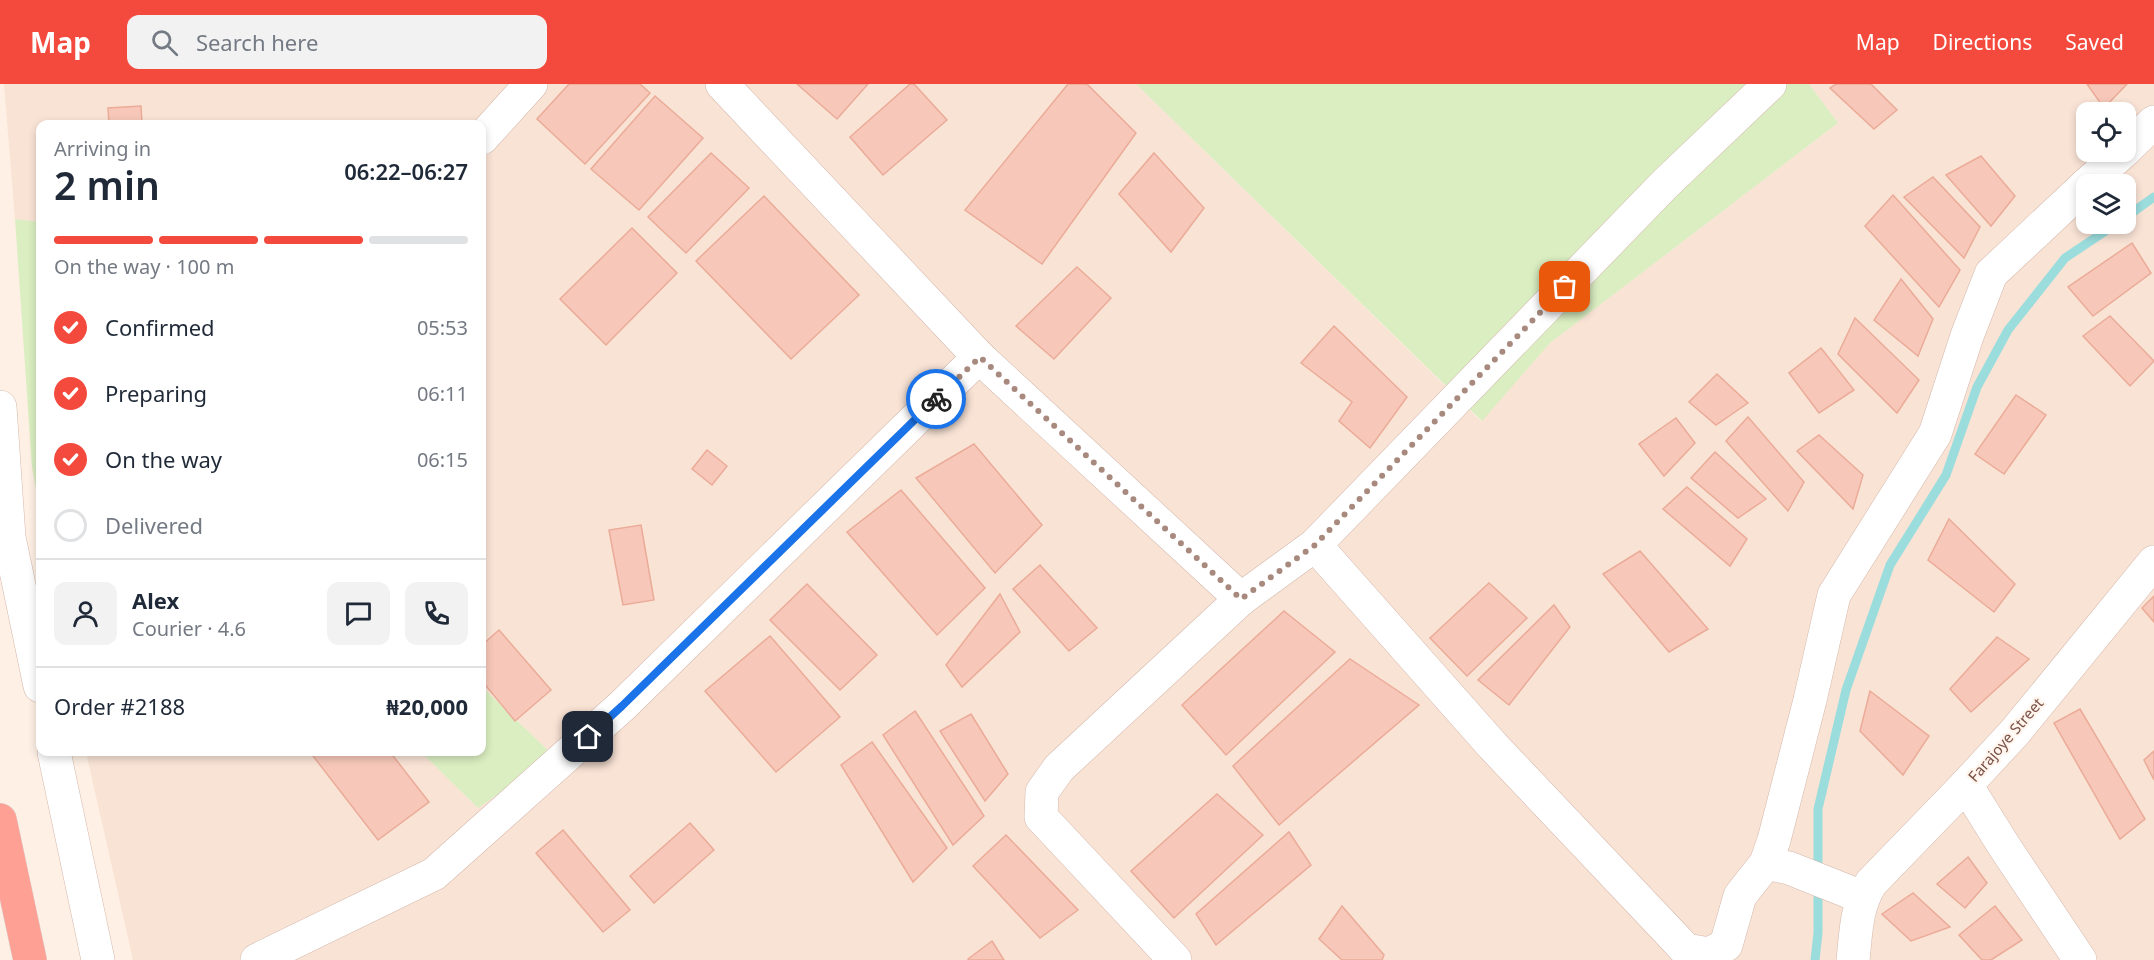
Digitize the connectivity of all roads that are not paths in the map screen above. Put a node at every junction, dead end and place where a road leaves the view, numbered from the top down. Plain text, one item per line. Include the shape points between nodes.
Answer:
1 (531, 84) edge
2 (722, 84) edge
3 (1770, 84) edge
4 (2154, 122) edge
5 (486, 134) edge
6 (2136, 139) edge
7 (2111, 162) edge
8 (2099, 174) edge
9 (2076, 195) edge
10 (980, 357) junction
11 (0, 406) edge
12 (1315, 545) junction
13 (2154, 562) edge
14 (1241, 599) junction
15 (36, 667) edge
16 (55, 756) edge
17 (1966, 785) junction
18 (0, 820) edge
19 (1777, 865) junction
20 (1850, 891) junction
21 (30, 960) edge
22 (98, 960) edge
23 (257, 960) edge
24 (1175, 960) edge
25 (1853, 960) edge
26 (2080, 960) edge

1 - 5 street
2 - 10 street
3 - 12 street via 1665,184
4 - 6 street
7 - 8 street
9 - 19 street via 1991,274 1935,434 1834,595 1774,840
10 - 14 street
10 - 23 street via 622,706 434,874
11 - 15 street via 9,537
12 - 14 street
12 - 19 street via 1493,746 1686,950 1709,954 1726,945 1740,896
13 - 17 street, Farajoye Street via 2015,732
14 - 24 street via 1059,768 1042,792 1041,817
16 - 22 street
17 - 20 street via 1871,883
17 - 26 street, Farajoye Street
18 - 21 highway
19 - 20 street
20 - 25 street via 1857,915

